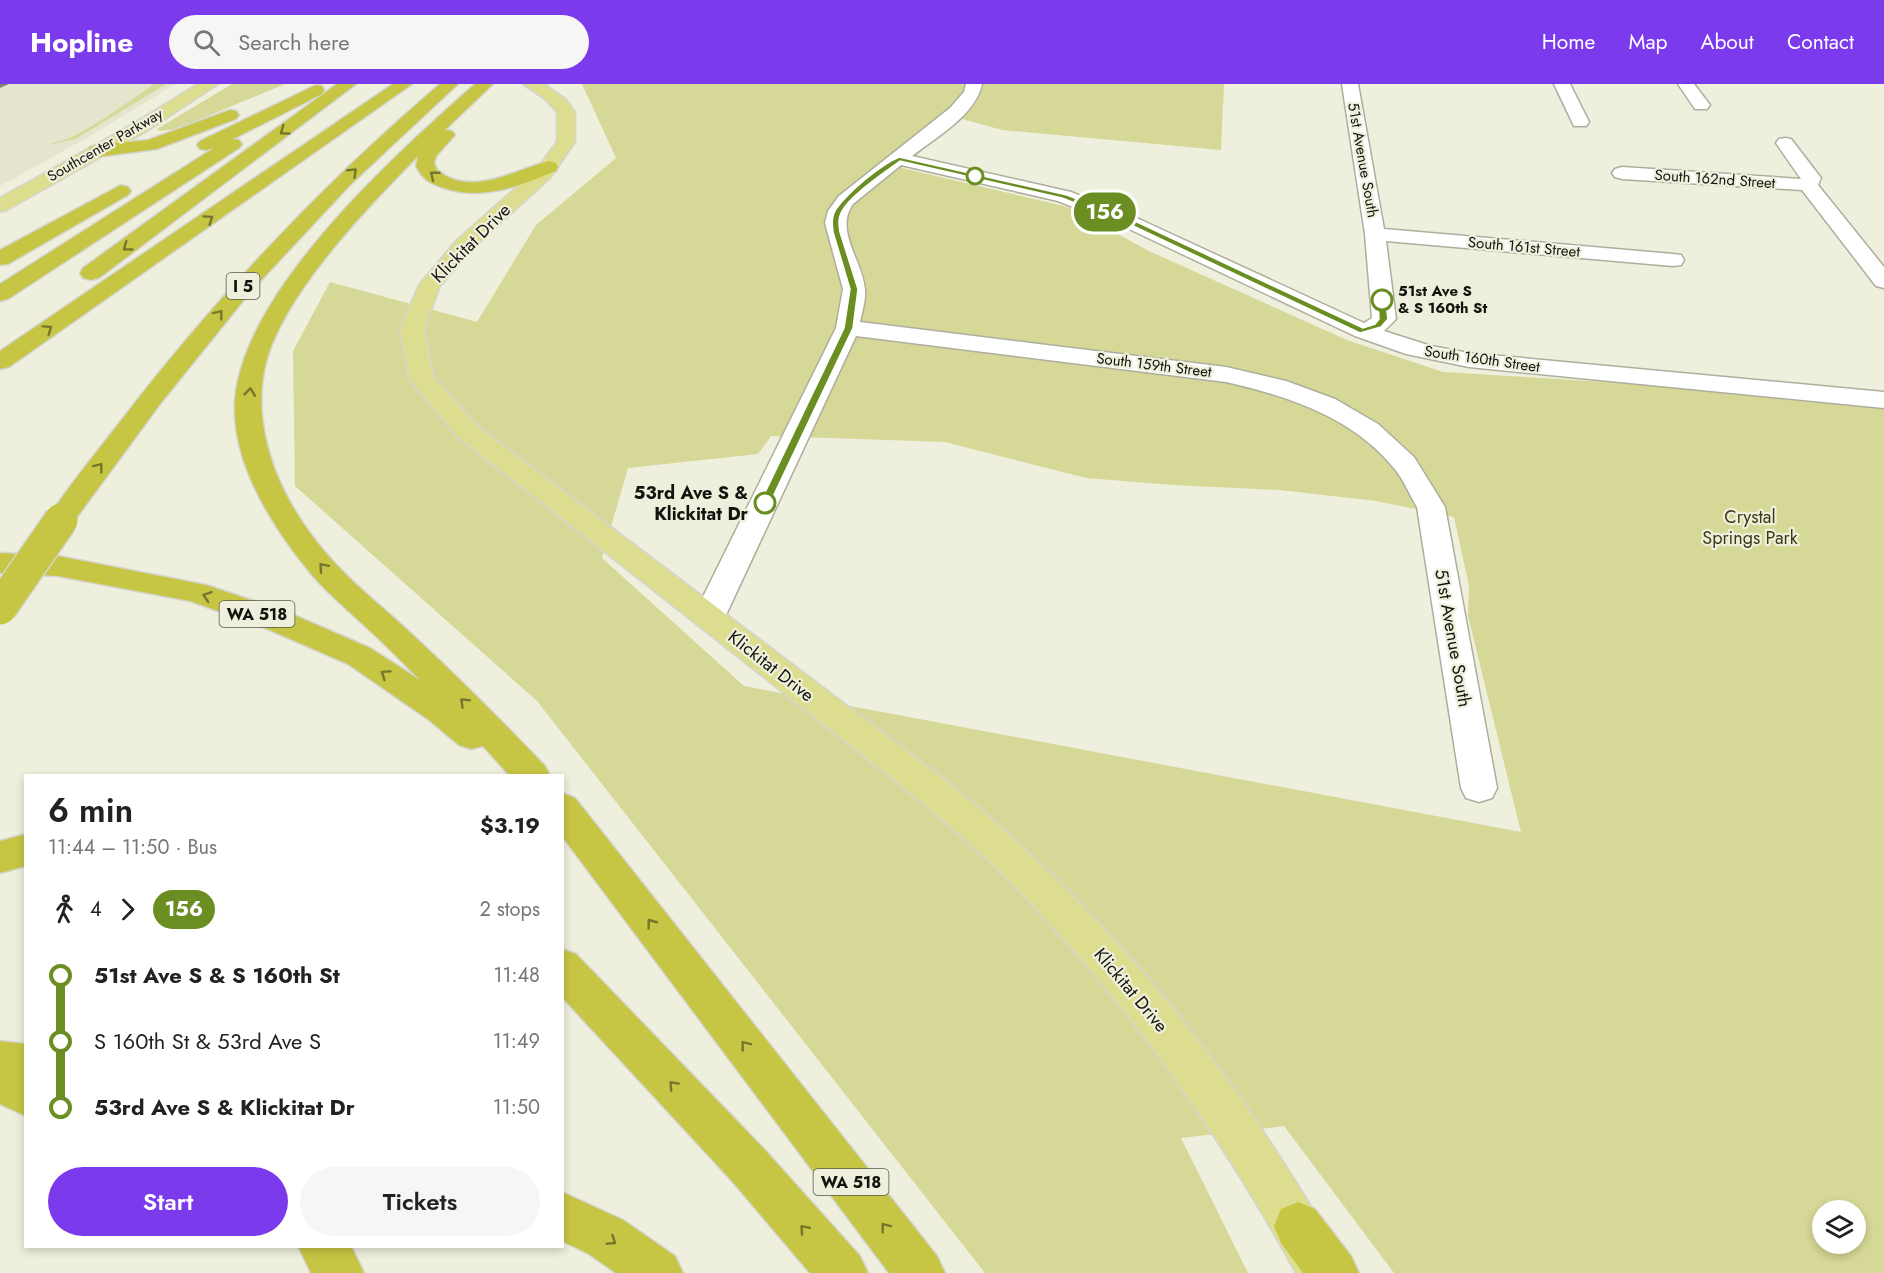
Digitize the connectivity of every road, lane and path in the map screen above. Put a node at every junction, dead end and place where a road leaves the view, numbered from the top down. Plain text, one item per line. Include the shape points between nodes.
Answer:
1 (184, 84) edge
2 (210, 84) edge
3 (226, 84) edge
4 (297, 84) edge
5 (328, 84) edge
6 (348, 84) edge
7 (404, 84) edge
8 (450, 84) edge
9 (531, 84) edge
10 (974, 84) edge
11 (1350, 84) edge
12 (1562, 84) edge
13 (1686, 84) edge
14 (486, 88) edge
15 (1701, 105) dead end
16 (1580, 122) dead end
17 (139, 128) junction
18 (193, 129) junction
19 (1785, 143) dead end
20 (97, 151) junction
21 (899, 159) junction
22 (549, 167) junction
23 (159, 170) dead end
24 (1622, 173) dead end
25 (136, 183) dead end
26 (1808, 184) junction
27 (459, 186) junction
28 (0, 191) edge
29 (0, 206) edge
30 (508, 206) junction
31 (1376, 234) junction
32 (1673, 260) dead end
33 (0, 261) edge
34 (1884, 281) edge
35 (74, 287) dead end
36 (0, 294) edge
37 (46, 307) dead end
38 (848, 328) junction
39 (1363, 331) junction
40 (0, 340) edge
41 (0, 362) edge
42 (1884, 400) edge
43 (1423, 490) joint
44 (0, 563) edge
45 (0, 608) edge
46 (709, 618) junction
47 (518, 774) edge
48 (530, 774) edge
49 (1479, 788) dead end
50 (564, 810) edge
51 (24, 851) edge
52 (0, 857) edge
53 (564, 969) edge
54 (0, 1062) edge
55 (24, 1065) edge
56 (0, 1080) edge
57 (24, 1093) edge
58 (564, 1217) edge
59 (1298, 1226) junction
60 (323, 1248) edge
61 (339, 1273) edge
62 (658, 1273) edge
63 (843, 1273) edge
64 (920, 1273) edge
65 (1323, 1273) edge
66 (1334, 1273) edge

1 - 28 main road, Southcenter Parkway
2 - 17 main road, Southcenter Parkway
3 - 17 main road
4 - 18 highway
5 - 23 highway
5 - 36 highway
6 -> 35 highway
41 -> 7 highway
45 -> 8 highway, I 5, bridge via 64,514 231,299 324,200 405,121
9 - 22 main road, Klickitat Drive via 558,102 570,123 567,141
10 - 21 street via 972,93 956,112
11 - 31 street, 51st Avenue South
12 - 16 street
13 - 15 street
27 -> 14 highway via 435,178 424,162
48 -> 14 highway via 470,708 322,568 288,519 256,454 248,400 255,361 275,315 304,270 429,133
17 - 18 highway via 138,137 150,139
17 - 20 main road, Southcenter Parkway
18 - 20 highway via 151,145
19 - 26 street via 1811,178
20 - 29 main road, Southcenter Parkway
21 - 38 street via 865,183 838,211 835,223 854,289
21 - 39 street, South 160th Street via 1064,196 1134,224
22 - 27 highway via 501,185
22 - 30 main road, Klickitat Drive
24 - 26 street, South 162nd Street
25 - 33 highway
26 - 34 street
27 - 30 highway via 495,194
30 - 46 main road, Klickitat Drive via 440,271 423,296 412,336 419,374 450,417
31 - 32 street, South 161st Street
31 - 39 street, 51st Avenue South via 1384,319 1378,326
37 - 40 highway
38 - 43 street, South 159th Street via 1197,370 1278,386 1316,400 1366,428 1400,458
38 - 46 street
39 - 42 street, South 160th Street via 1402,347 1458,359
43 - 49 street, 51st Avenue South via 1431,507
47 -> 44 highway, WA 518 via 441,711 359,656 276,620 195,592 58,566
46 - 59 main road, Klickitat Drive via 955,810 1022,868 1074,921 1200,1077
64 -> 50 highway, WA 518
51 - 52 highway
63 -> 53 highway via 748,1165
54 - 55 highway
56 - 57 highway
58 -> 62 highway via 606,1237
59 - 65 main road, Klickitat Drive
59 - 66 highway
60 - 61 highway

